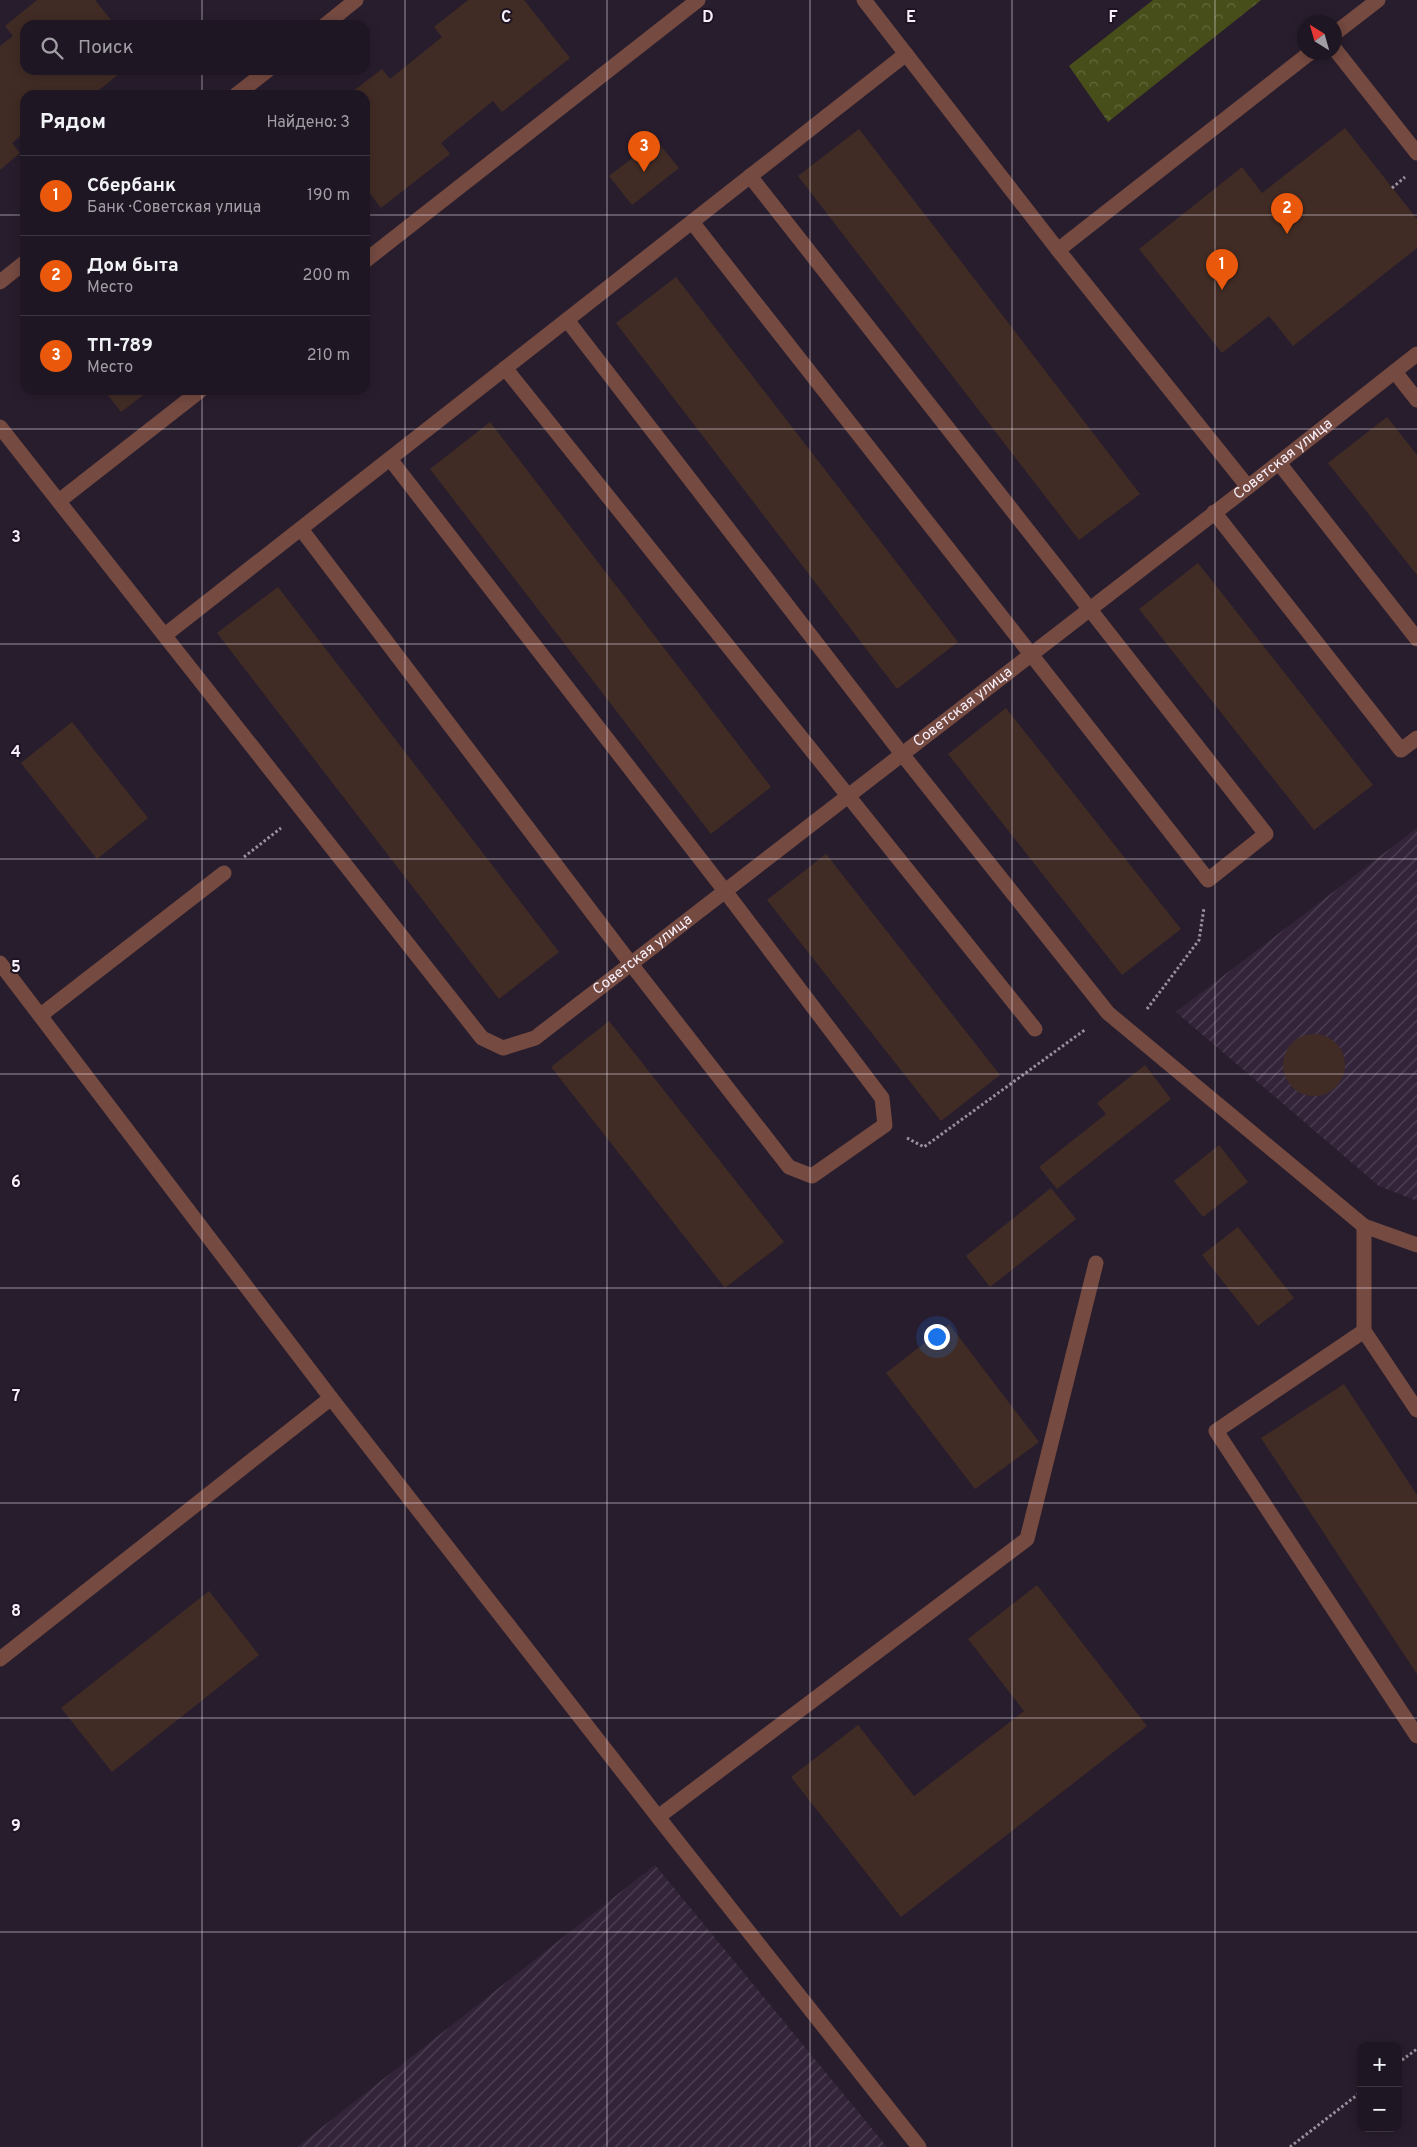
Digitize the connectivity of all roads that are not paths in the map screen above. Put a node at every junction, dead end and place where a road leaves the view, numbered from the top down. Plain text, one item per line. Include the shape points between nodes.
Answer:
1 (356, 0) edge
2 (698, 0) edge
3 (864, 0) edge
4 (1378, 0) edge
5 (331, 20) edge
6 (1342, 28) edge
7 (906, 54) junction
8 (1342, 58) edge
9 (1301, 60) edge
10 (262, 75) edge
11 (242, 90) edge
12 (1417, 153) edge
13 (750, 176) junction
14 (692, 222) junction
15 (1058, 250) junction
16 (370, 257) edge
17 (20, 266) edge
18 (0, 282) edge
19 (567, 320) junction
20 (1417, 354) edge
21 (505, 368) junction
22 (1395, 372) junction
23 (195, 395) edge
24 (1417, 400) edge
25 (0, 427) edge
26 (390, 459) junction
27 (1279, 463) junction
28 (1248, 487) junction
29 (59, 501) junction
30 (1214, 512) junction
31 (301, 529) junction
32 (1088, 610) junction
33 (165, 635) junction
34 (1417, 639) edge
35 (1031, 654) junction
36 (1417, 738) edge
37 (902, 754) junction
38 (847, 796) junction
39 (224, 873) road end
40 (725, 891) junction
41 (0, 963) edge
42 (631, 964) junction
43 (41, 1015) junction
44 (1035, 1029) dead end
45 (1364, 1226) junction
46 (1417, 1246) edge
47 (1096, 1262) dead end
48 (1364, 1330) junction
49 (331, 1398) junction
50 (1417, 1410) edge
51 (0, 1659) edge
52 (1417, 1736) edge
53 (658, 1817) junction
54 (919, 2147) edge

1 - 5 street
2 - 16 street
3 - 7 street
4 - 6 street
7 - 13 street
7 - 15 street
8 - 12 street
9 - 15 street
10 - 11 street
13 - 14 street
13 - 32 street
14 - 19 street
14 - 35 street
15 - 28 street
17 - 18 street
19 - 21 street
19 - 37 street
20 - 22 street, Советская улица
21 - 26 street
21 - 38 street
22 - 24 street
22 - 27 street, Советская улица
23 - 29 street
25 - 29 street
26 - 31 street
26 - 40 street
27 - 28 street, Советская улица
27 - 34 street
28 - 30 street, Советская улица
29 - 33 street
30 - 32 street, Советская улица
30 - 36 street via 1401,750
31 - 33 street
31 - 42 street
32 - 35 street, Советская улица
32 - 35 street via 1266,834 1208,880
33 - 42 street, Советская улица via 482,1038 503,1048 534,1038
35 - 37 street, Советская улица
37 - 38 street, Советская улица
37 - 45 street via 1108,1013
38 - 40 street, Советская улица
38 - 44 street
39 - 43 street
40 - 42 street, Советская улица
40 - 42 street via 882,1098 885,1126 812,1176 789,1167
41 - 43 street
43 - 49 street
45 - 46 street
45 - 48 street
47 - 53 street via 1027,1539
48 - 50 street
48 - 52 street via 1216,1431
49 - 51 street
49 - 53 street
53 - 54 street

